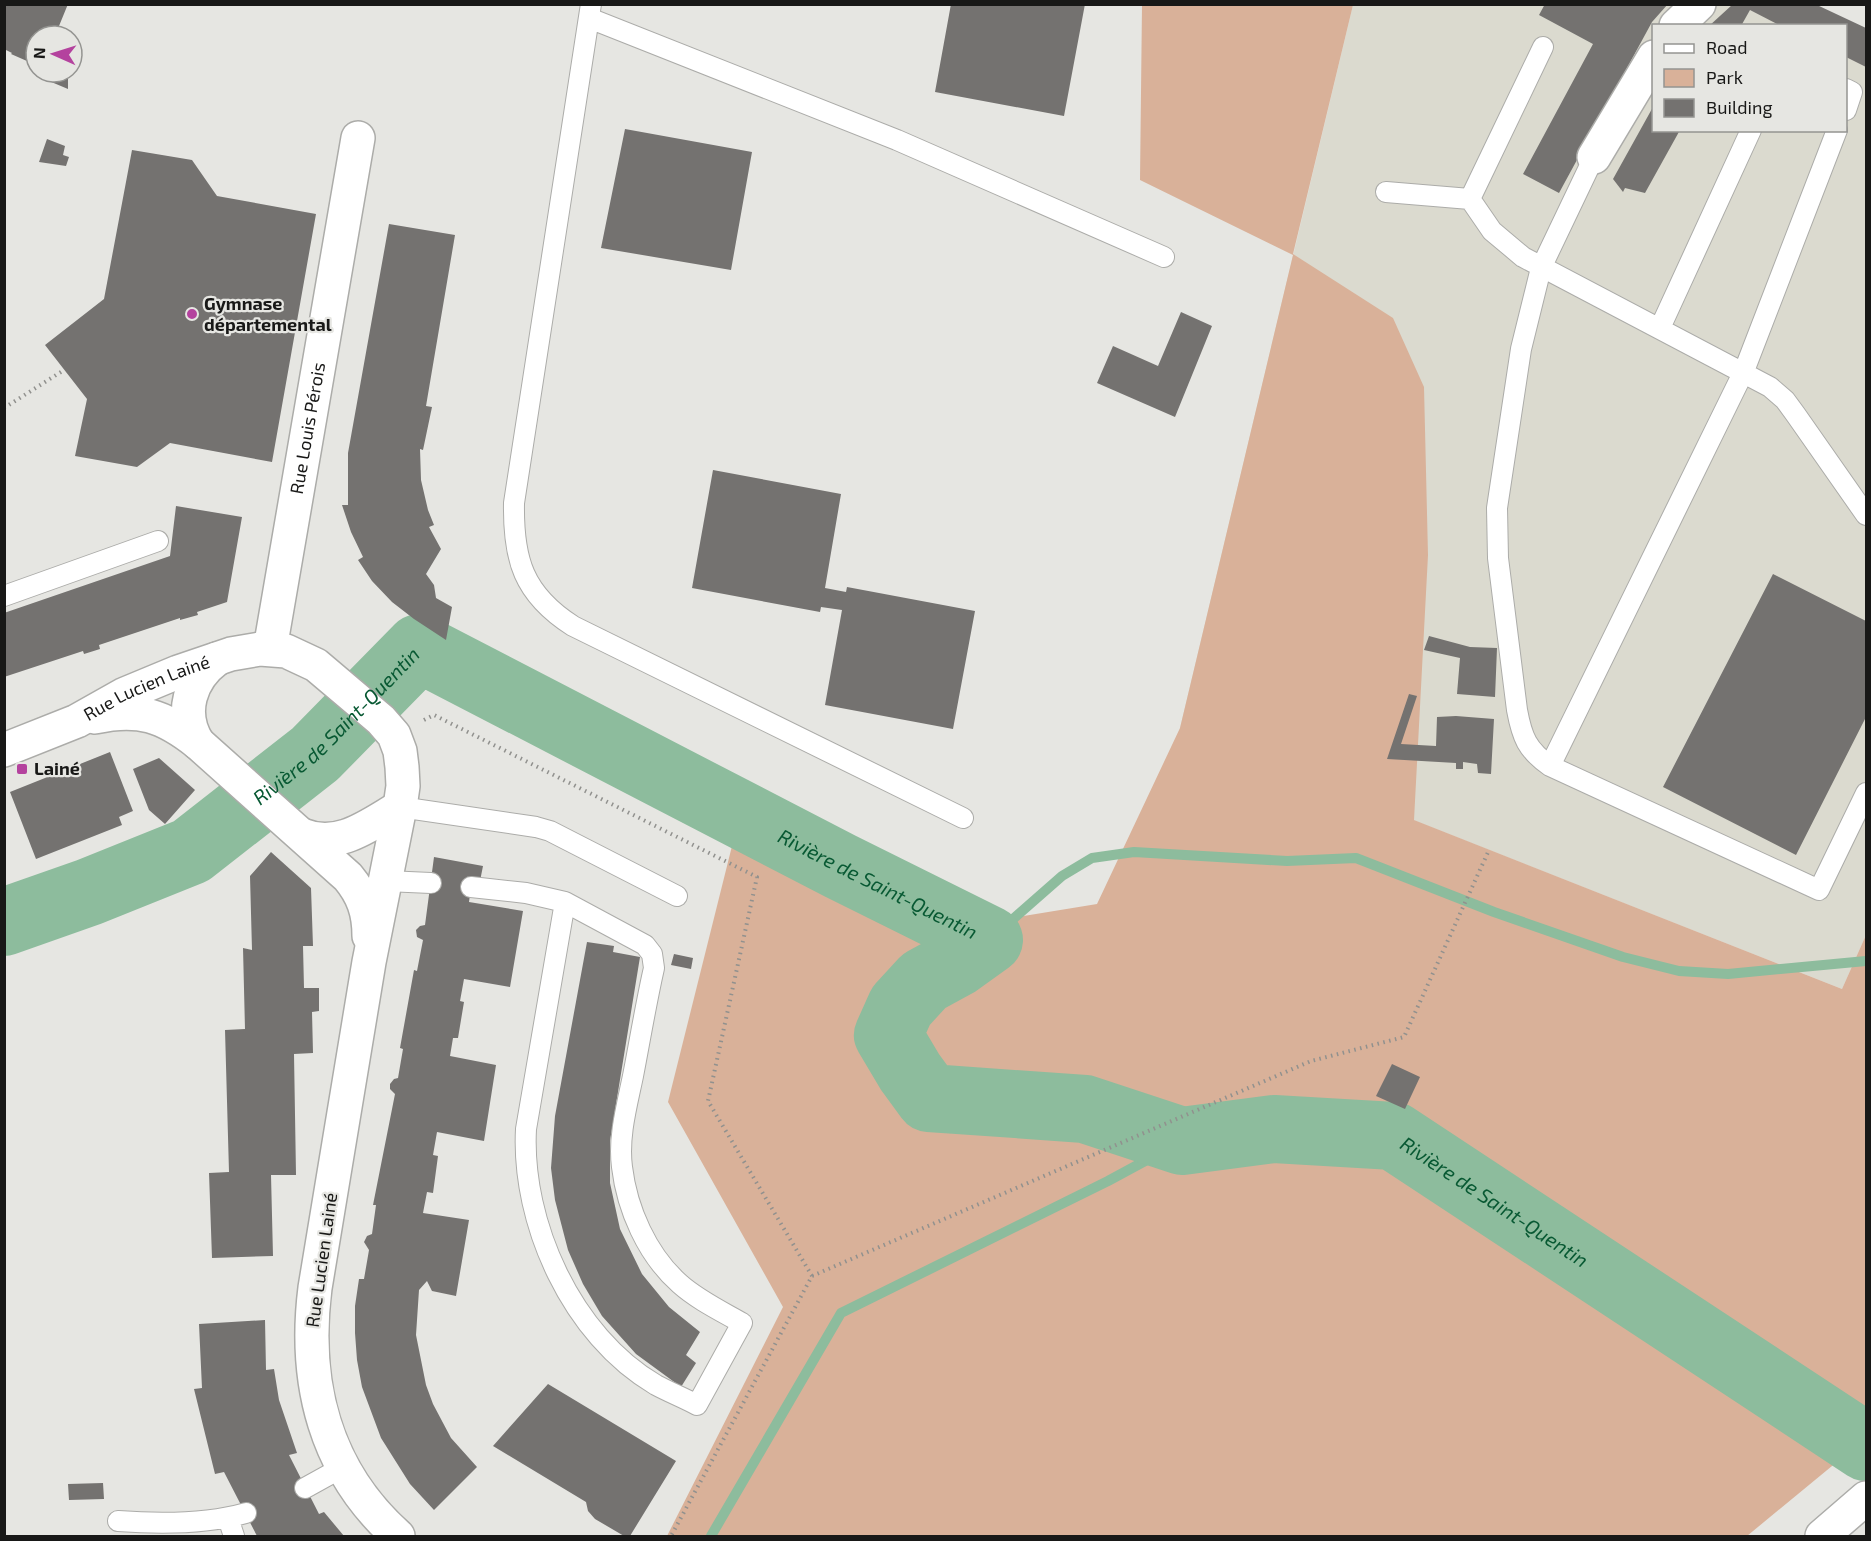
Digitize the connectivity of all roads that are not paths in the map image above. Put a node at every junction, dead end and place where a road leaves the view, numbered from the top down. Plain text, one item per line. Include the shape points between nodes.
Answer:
1 (1699, 4) edge
2 (590, 11) edge
3 (1678, 24) edge
4 (1543, 47) dead end
5 (1652, 59) edge
6 (1847, 90) edge
7 (1847, 105) edge
8 (1750, 132) edge
9 (1836, 132) edge
10 (358, 138) dead end
11 (1594, 157) joint
12 (1386, 192) dead end
13 (1470, 199) junction
14 (1164, 257) dead end
15 (1541, 268) junction
16 (1660, 328) junction
17 (1744, 371) junction
18 (1866, 514) edge
19 (158, 541) dead end
20 (4, 596) edge
21 (270, 649) junction
22 (218, 659) junction
23 (77, 721) junction
24 (198, 743) junction
25 (4, 750) edge
26 (1550, 766) junction
27 (1866, 793) edge
28 (400, 807) junction
29 (963, 818) dead end
30 (290, 825) junction
31 (386, 881) junction
32 (431, 883) dead end
33 (471, 887) dead end
34 (677, 896) dead end
35 (565, 902) junction
36 (369, 962) junction
37 (343, 1467) junction
38 (305, 1488) dead end
39 (1866, 1498) edge
40 (118, 1521) dead end
41 (236, 1523) edge
42 (398, 1536) edge
43 (1822, 1536) edge

1 - 3 street
2 - 14 lane
2 - 29 lane via 514,503 515,549 522,568 543,602 573,626
4 - 13 lane
5 - 11 street
6 - 7 lane via 1852,92
8 - 16 lane
9 - 17 lane
10 - 21 street, Rue Louis Pérois
11 - 15 lane
12 - 13 lane
13 - 15 lane via 1492,231
15 - 16 lane
15 - 26 lane via 1521,350 1497,508 1497,534 1521,728 1535,756
16 - 17 lane
17 - 18 lane via 1785,400
17 - 26 lane
19 - 20 lane
21 - 22 street, Rue Lucien Lainé
21 - 28 street, Rue Lucien Lainé via 307,660 347,689 388,727 400,752
22 - 23 street, Rue Lucien Lainé via 125,694
22 - 24 street, Rue Lucien Lainé via 200,676 187,709 190,729
23 - 24 street, Rue Lucien Lainé via 112,714 145,714 172,724
23 - 25 street, Rue Lucien Lainé
24 - 30 street, Rue Lucien Lainé
26 - 27 lane via 1819,890
28 - 30 street via 336,840 317,840
28 - 31 street, Rue Lucien Lainé
28 - 34 lane via 550,831
30 - 36 street, Rue Lucien Lainé via 342,871 362,896 369,921
31 - 32 lane
31 - 36 street, Rue Lucien Lainé
33 - 35 lane
35 - 35 lane via 526,1129 527,1173 537,1220 554,1267 591,1327 655,1384 697,1405 742,1323 679,1284 663,1266 647,1243 627,1192 622,1144 654,968 652,954 645,945
36 - 37 street, Rue Lucien Lainé via 315,1288 311,1334 320,1408
37 - 38 lane
37 - 42 street, Rue Lucien Lainé via 358,1492
39 - 43 street
40 - 41 lane

